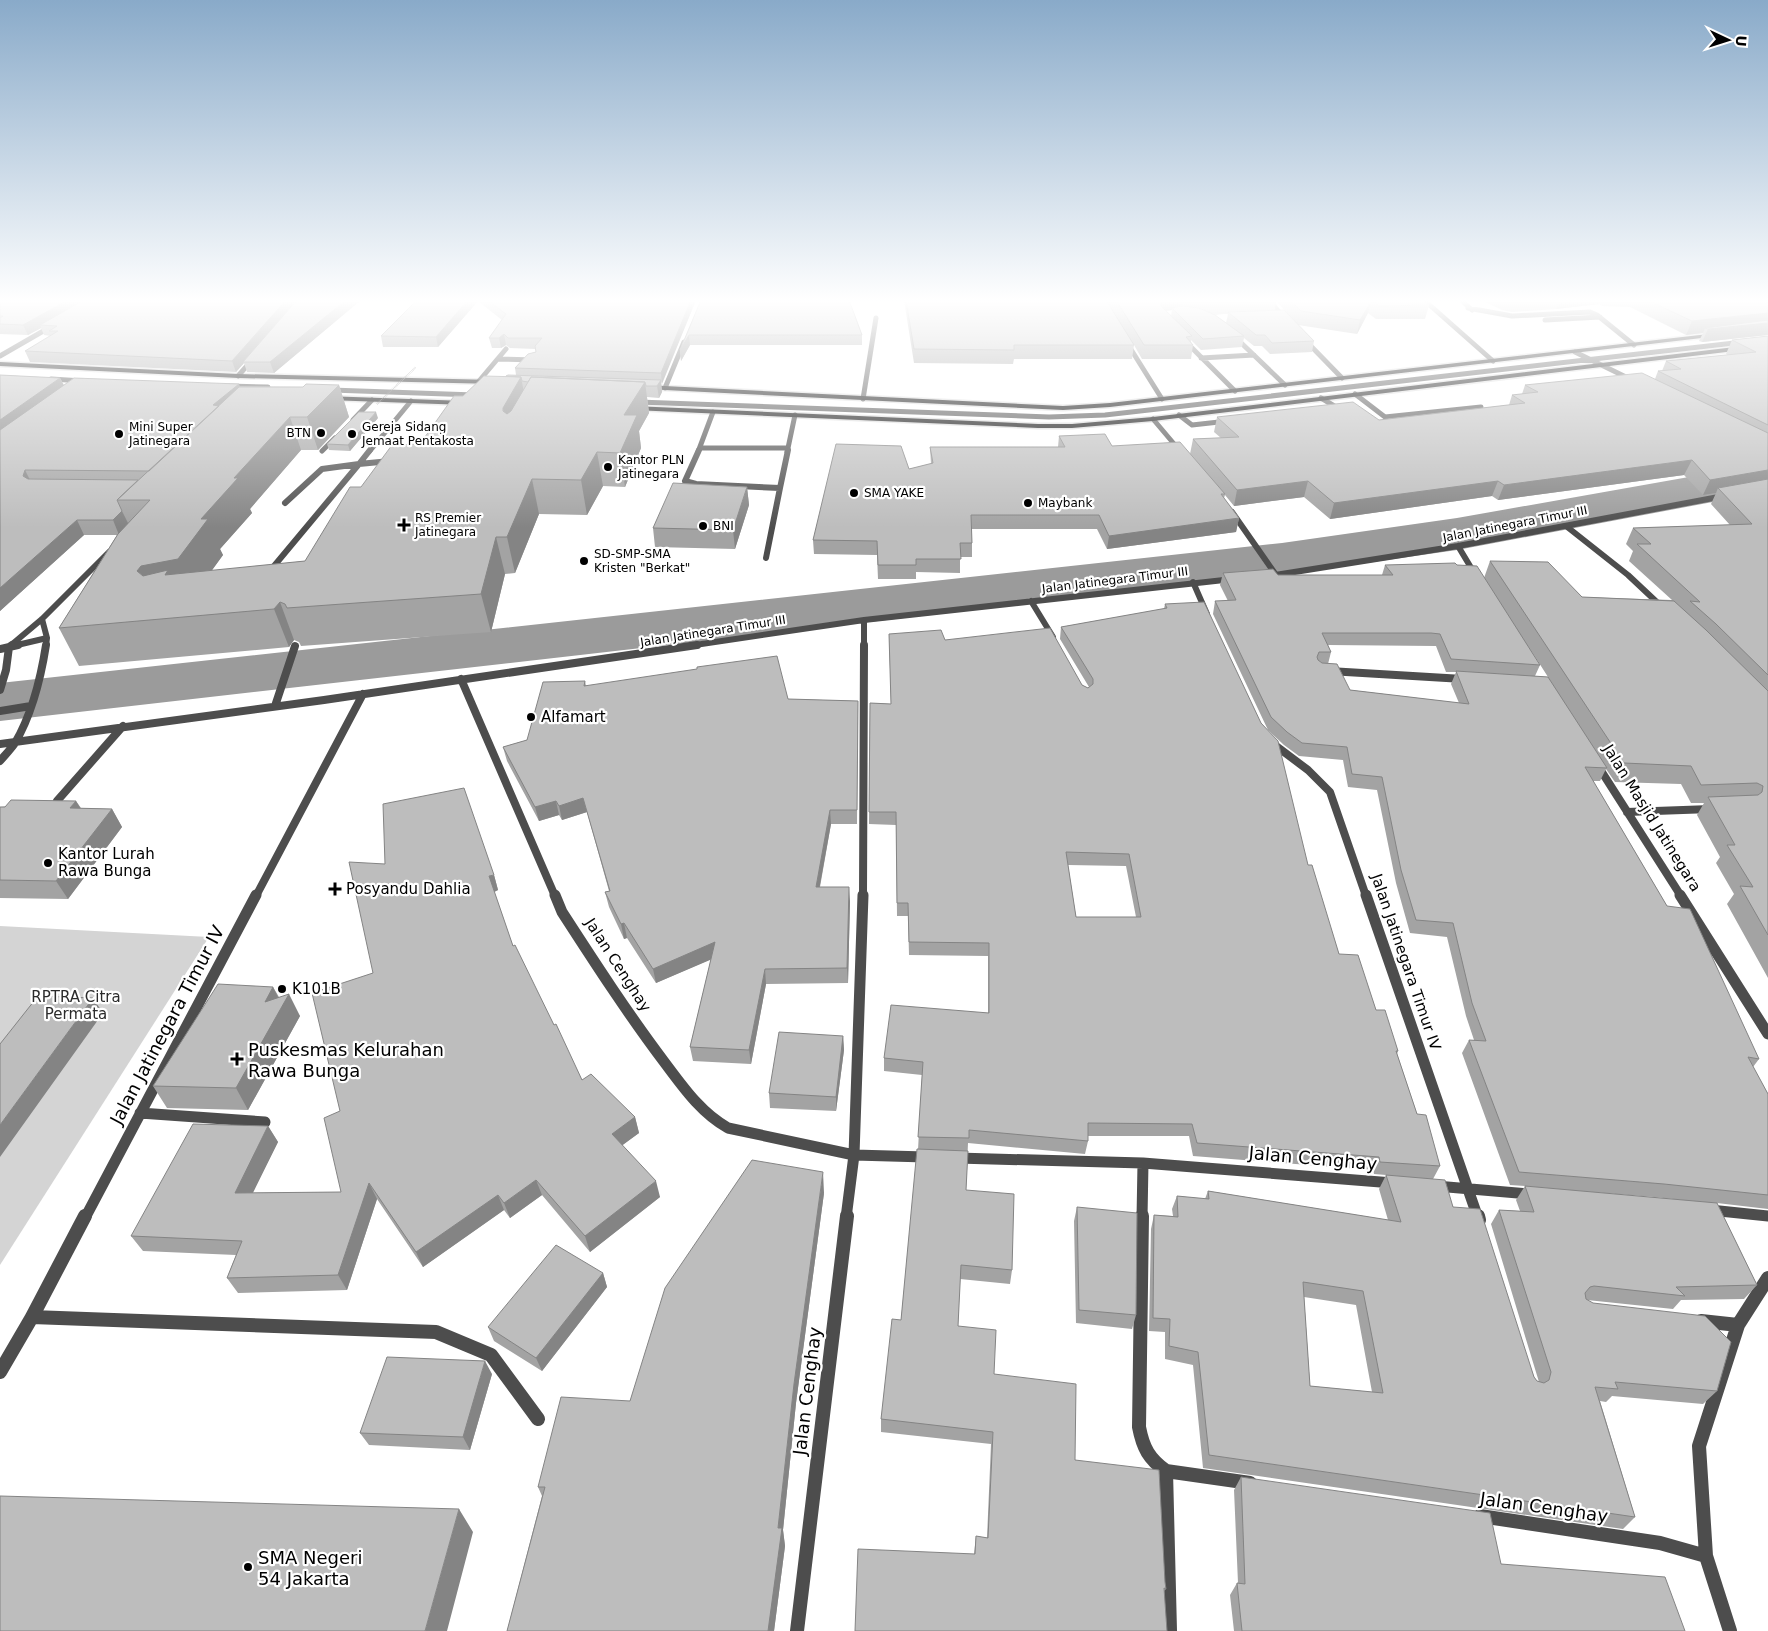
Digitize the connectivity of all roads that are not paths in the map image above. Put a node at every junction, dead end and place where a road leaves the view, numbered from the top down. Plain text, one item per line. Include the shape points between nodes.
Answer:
1 (243, 376) edge
2 (483, 376) edge
3 (670, 376) edge
4 (867, 376) edge
5 (1148, 376) edge
6 (1220, 376) edge
7 (1276, 376) edge
8 (1359, 376) edge
9 (1442, 376) edge
10 (1514, 376) edge
11 (1624, 376) edge
12 (1342, 378) joint
13 (479, 381) junction
14 (48, 382) joint
15 (508, 382) edge
16 (87, 384) joint
17 (1640, 384) edge
18 (1285, 385) junction
19 (216, 386) edge
20 (635, 387) edge
21 (274, 388) edge
22 (665, 388) junction
23 (321, 389) edge
24 (1235, 391) junction
25 (222, 394) edge
26 (1355, 394) junction
27 (268, 395) edge
28 (485, 396) edge
29 (316, 398) edge
30 (1321, 398) junction
31 (863, 399) junction
32 (1162, 399) junction
33 (411, 401) junction
34 (632, 401) edge
35 (375, 402) junction
36 (475, 404) edge
37 (1481, 407) edge
38 (625, 408) edge
39 (1327, 408) edge
40 (713, 412) junction
41 (795, 415) junction
42 (1178, 415) junction
43 (1153, 419) junction
44 (1231, 420) edge
45 (348, 425) edge
46 (341, 431) edge
47 (700, 448) junction
48 (788, 448) junction
49 (322, 451) edge
50 (1184, 455) edge
51 (401, 460) edge
52 (359, 464) junction
53 (780, 488) junction
54 (1730, 495) edge
55 (285, 503) dead end
56 (1228, 506) edge
57 (1566, 526) junction
58 (117, 544) edge
59 (1458, 546) junction
60 (766, 558) dead end
61 (1274, 573) junction
62 (1257, 577) edge
63 (1239, 578) edge
64 (261, 580) edge
65 (1193, 582) junction
66 (1484, 587) edge
67 (1031, 601) junction
68 (1664, 609) edge
69 (42, 619) junction
70 (864, 620) junction
71 (1211, 621) edge
72 (47, 638) junction
73 (1056, 643) edge
74 (295, 646) edge
75 (9, 647) junction
76 (0, 648) edge
77 (291, 658) joint
78 (43, 665) joint
79 (1319, 670) edge
80 (287, 672) joint
81 (461, 679) junction
82 (1472, 680) edge
83 (0, 690) edge
84 (363, 694) junction
85 (32, 703) junction
86 (275, 706) junction
87 (0, 711) edge
88 (123, 726) junction
89 (1266, 738) edge
90 (15, 743) junction
91 (0, 744) edge
92 (1594, 759) edge
93 (0, 761) edge
94 (58, 801) edge
95 (1718, 808) edge
96 (1627, 812) junction
97 (1768, 1034) edge
98 (140, 1113) junction
99 (265, 1122) dead end
100 (854, 1154) junction
101 (1143, 1163) junction
102 (1400, 1183) edge
103 (1420, 1185) edge
104 (1470, 1189) junction
105 (1547, 1195) edge
106 (1698, 1209) edge
107 (1768, 1216) edge
108 (1484, 1236) edge
109 (1768, 1278) edge
110 (32, 1317) junction
111 (1692, 1320) edge
112 (1738, 1325) junction
113 (0, 1372) edge
114 (538, 1419) dead end
115 (1166, 1471) junction
116 (1265, 1485) edge
117 (1462, 1514) edge
118 (1706, 1556) junction
119 (797, 1631) edge
120 (1170, 1631) edge
121 (1730, 1631) edge

1 - 13 main road
2 - 13 street
3 - 22 street
4 - 31 street
5 - 32 street
6 - 24 street
7 - 18 street
8 - 12 main road
9 - 34 street via 1105,415 1049,417
10 - 26 main road
11 - 17 street
12 - 18 main road
13 - 15 main road
14 - 16 street
14 - 16 main road via 78,387
18 - 24 main road
19 - 21 street
20 - 22 main road
22 - 31 main road
23 - 28 street
24 - 32 main road
25 - 27 main road
26 - 30 main road
26 - 37 street via 1385,417
29 - 35 main road
30 - 39 street via 1336,407
30 - 42 main road
31 - 32 main road via 1063,408
33 - 35 main road
33 - 36 main road via 456,406
33 - 52 street
35 - 45 street
38 - 40 main road
40 - 41 main road
40 - 47 street
41 - 43 main road via 1038,426 1080,426
41 - 48 street
42 - 43 main road
42 - 44 street via 1192,425
43 - 50 street
46 - 49 street
47 - 48 street
47 - 53 street via 686,479 688,483
48 - 53 street
51 - 52 street
52 - 55 street via 322,469
52 - 64 street
53 - 60 street
54 - 57 street, Jalan Jatinegara Timur III
56 - 61 street
57 - 59 street, Jalan Jatinegara Timur III
57 - 68 street via 1628,575
58 - 69 street
59 - 61 street, Jalan Jatinegara Timur III
59 - 66 street
61 - 62 street, Jalan Jatinegara Timur III
63 - 65 street, Jalan Jatinegara Timur III
65 - 67 street, Jalan Jatinegara Timur III
65 - 71 street
67 - 70 street, Jalan Jatinegara Timur III
67 - 73 street
69 - 72 street
69 - 75 street
70 - 81 street, Jalan Jatinegara Timur III
70 - 100 street via 863,922
72 - 75 street
72 - 78 street
74 - 77 street
75 - 76 street
75 - 83 street
77 - 80 street
78 - 85 street
79 - 82 street
80 - 86 street
81 - 84 street
81 - 100 street, Jalan Cenghay via 562,912 636,1025 690,1096 728,1128
84 - 86 street
84 - 98 street, Jalan Jatinegara Timur IV
85 - 87 street
85 - 90 street
86 - 88 street
88 - 90 street
88 - 94 street
89 - 104 street, Jalan Jatinegara Timur IV via 1308,770 1330,792
90 - 91 street
90 - 93 street
92 - 96 street, Jalan Masjid Jatinegara
95 - 96 street
96 - 97 street, Jalan Masjid Jatinegara
98 - 99 street
98 - 110 street, Jalan Jatinegara Timur IV
100 - 101 street, Jalan Cenghay
100 - 119 street, Jalan Cenghay
101 - 102 street, Jalan Cenghay
101 - 115 street via 1139,1427 1143,1450 1152,1462
103 - 104 street
104 - 105 street
104 - 108 street, Jalan Jatinegara Timur IV
106 - 107 street
109 - 112 street
110 - 113 street, Jalan Jatinegara Timur IV
110 - 114 street via 436,1332 491,1355
111 - 112 street
112 - 118 street via 1699,1446
115 - 116 street
115 - 120 street
117 - 118 street, Jalan Cenghay via 1660,1543
118 - 121 street

